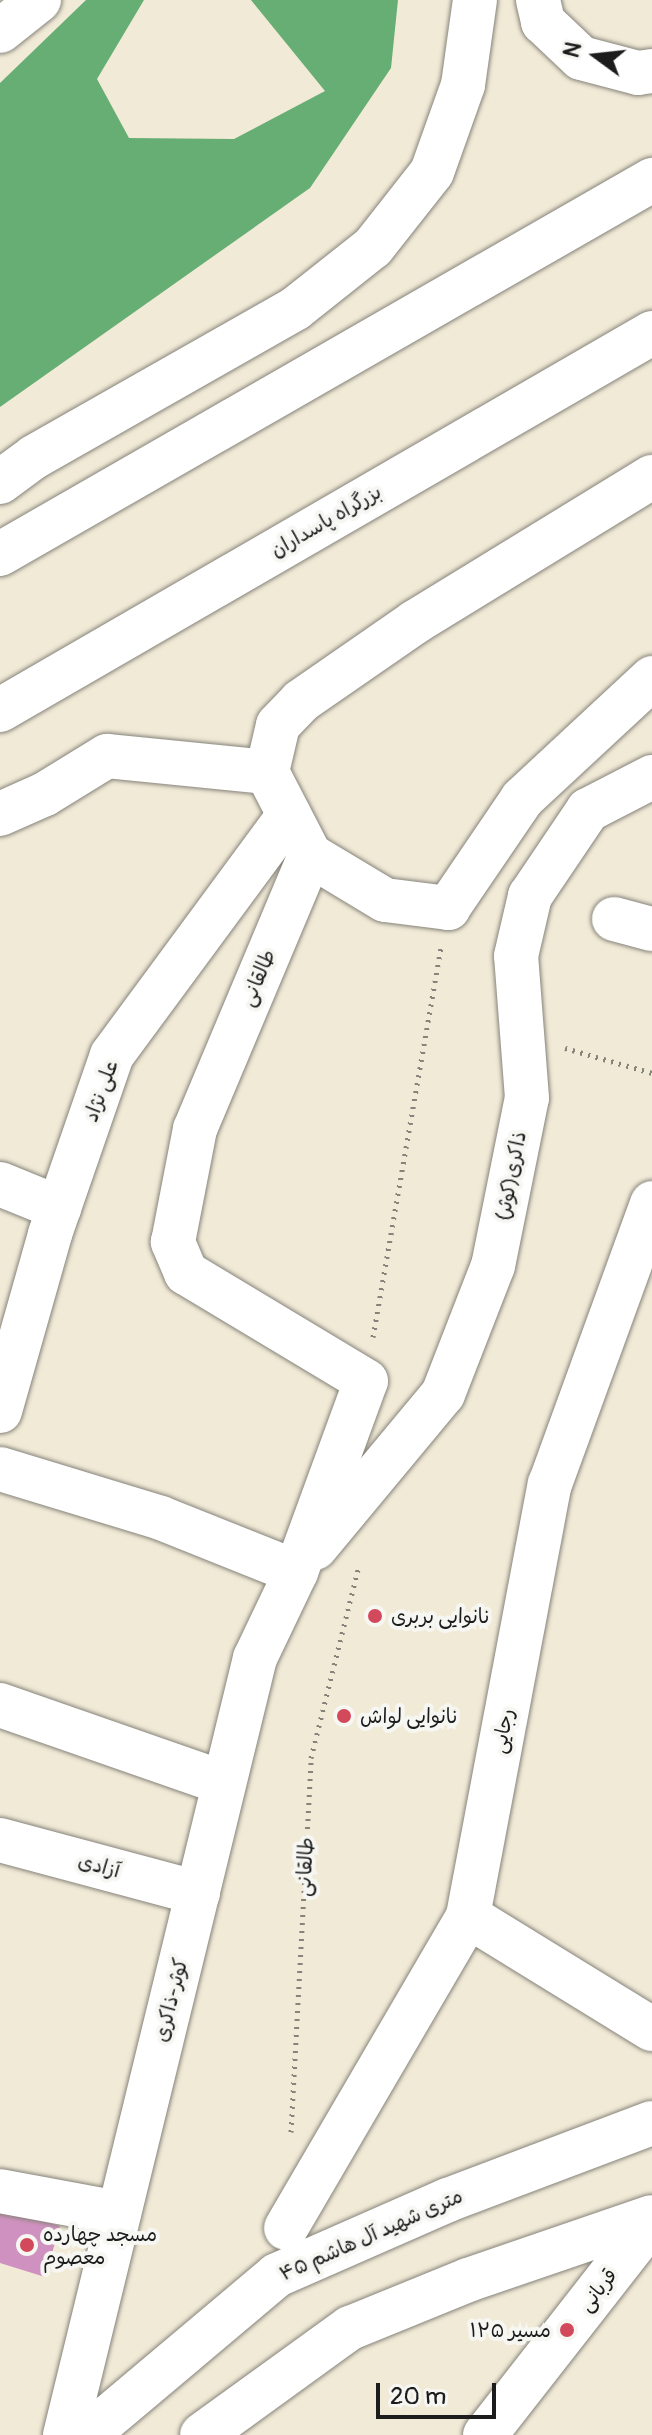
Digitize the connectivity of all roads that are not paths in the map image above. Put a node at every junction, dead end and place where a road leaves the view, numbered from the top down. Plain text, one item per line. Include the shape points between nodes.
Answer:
1 (39, 0) edge
2 (475, 0) edge
3 (538, 0) edge
4 (0, 31) edge
5 (652, 71) edge
6 (652, 180) edge
7 (652, 333) edge
8 (652, 477) edge
9 (0, 482) edge
10 (0, 554) edge
11 (652, 678) edge
12 (0, 710) edge
13 (267, 772) junction
14 (652, 777) edge
15 (0, 814) edge
16 (289, 815) junction
17 (310, 855) junction
18 (0, 1184) edge
19 (652, 1203) edge
20 (59, 1208) junction
21 (0, 1411) edge
22 (0, 1469) edge
23 (296, 1572) junction
24 (0, 1705) edge
25 (224, 1783) junction
26 (0, 1840) edge
27 (198, 1893) junction
28 (468, 1916) junction
29 (652, 2029) edge
30 (652, 2123) edge
31 (0, 2191) edge
32 (119, 2213) junction
33 (652, 2219) edge
34 (286, 2228) dead end
35 (65, 2435) edge
36 (87, 2435) edge
37 (202, 2435) edge
38 (485, 2435) edge

1 - 4 main road
2 - 9 main road via 463,85 432,172 373,247 296,308 34,457
3 - 5 main road via 543,22 581,58 638,73
6 - 10 main road
7 - 12 main road, بزرگراه پاسداران
8 - 13 main road via 415,622 301,701 278,725
11 - 17 main road via 522,799 448,908 385,900
13 - 15 main road via 107,756
13 - 16 main road
14 - 23 main road, ذاکری(کوثر) via 588,810 530,896 516,956 527,1098 493,1266 443,1394
16 - 17 main road
16 - 20 main road, علی نژاد via 112,1055
17 - 23 main road, طالقانی via 195,1129 173,1242 186,1273 366,1381
18 - 20 main road
19 - 28 main road, رجایی via 550,1484
20 - 21 main road, علی نژاد
22 - 23 main road via 161,1518
23 - 25 main road, کوثر-ذاکری via 255,1658
24 - 25 main road
25 - 27 main road, کوثر-ذاکری
26 - 27 main road, آزادی
27 - 32 main road, کوثر-ذاکری
28 - 29 main road
28 - 34 main road, رجایی
30 - 36 main road, ۴۵ متری شهید آل هاشم via 448,2200 277,2275
31 - 32 main road
32 - 35 main road, کوثر-ذاکری
33 - 37 main road via 468,2280 350,2328
33 - 38 main road, قربانی

